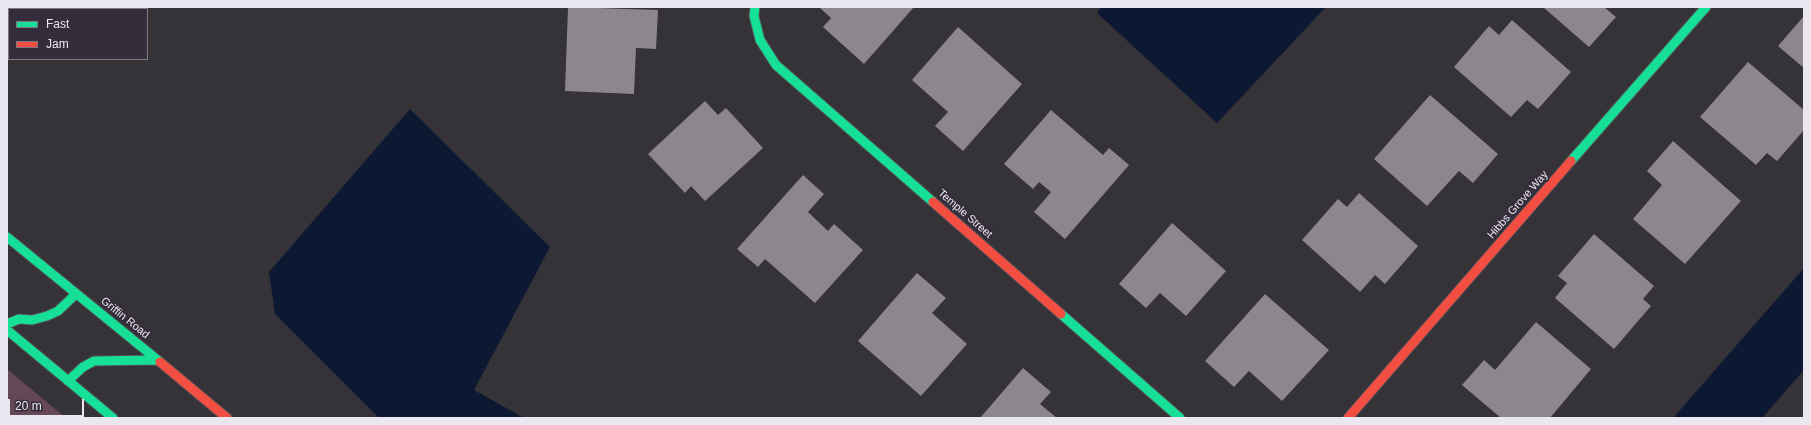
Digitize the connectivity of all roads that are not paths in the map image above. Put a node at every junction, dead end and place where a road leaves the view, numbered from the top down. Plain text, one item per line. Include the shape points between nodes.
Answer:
1 (1706, 7) edge
2 (755, 11) edge
3 (7, 237) edge
4 (76, 294) junction
5 (7, 324) edge
6 (7, 330) edge
7 (157, 360) junction
8 (68, 381) junction
9 (113, 418) edge
10 (227, 418) edge
11 (1180, 418) edge
12 (1348, 418) edge

1 - 12 street, Hibbs Grove Way
2 - 11 street, Temple Street via 760,40 776,65
3 - 4 street, Griffin Road
4 - 5 street via 58,311 47,316 32,320 19,319
4 - 7 street, Griffin Road
6 - 8 street
7 - 8 street via 94,361
7 - 10 street, Griffin Road
8 - 9 street

